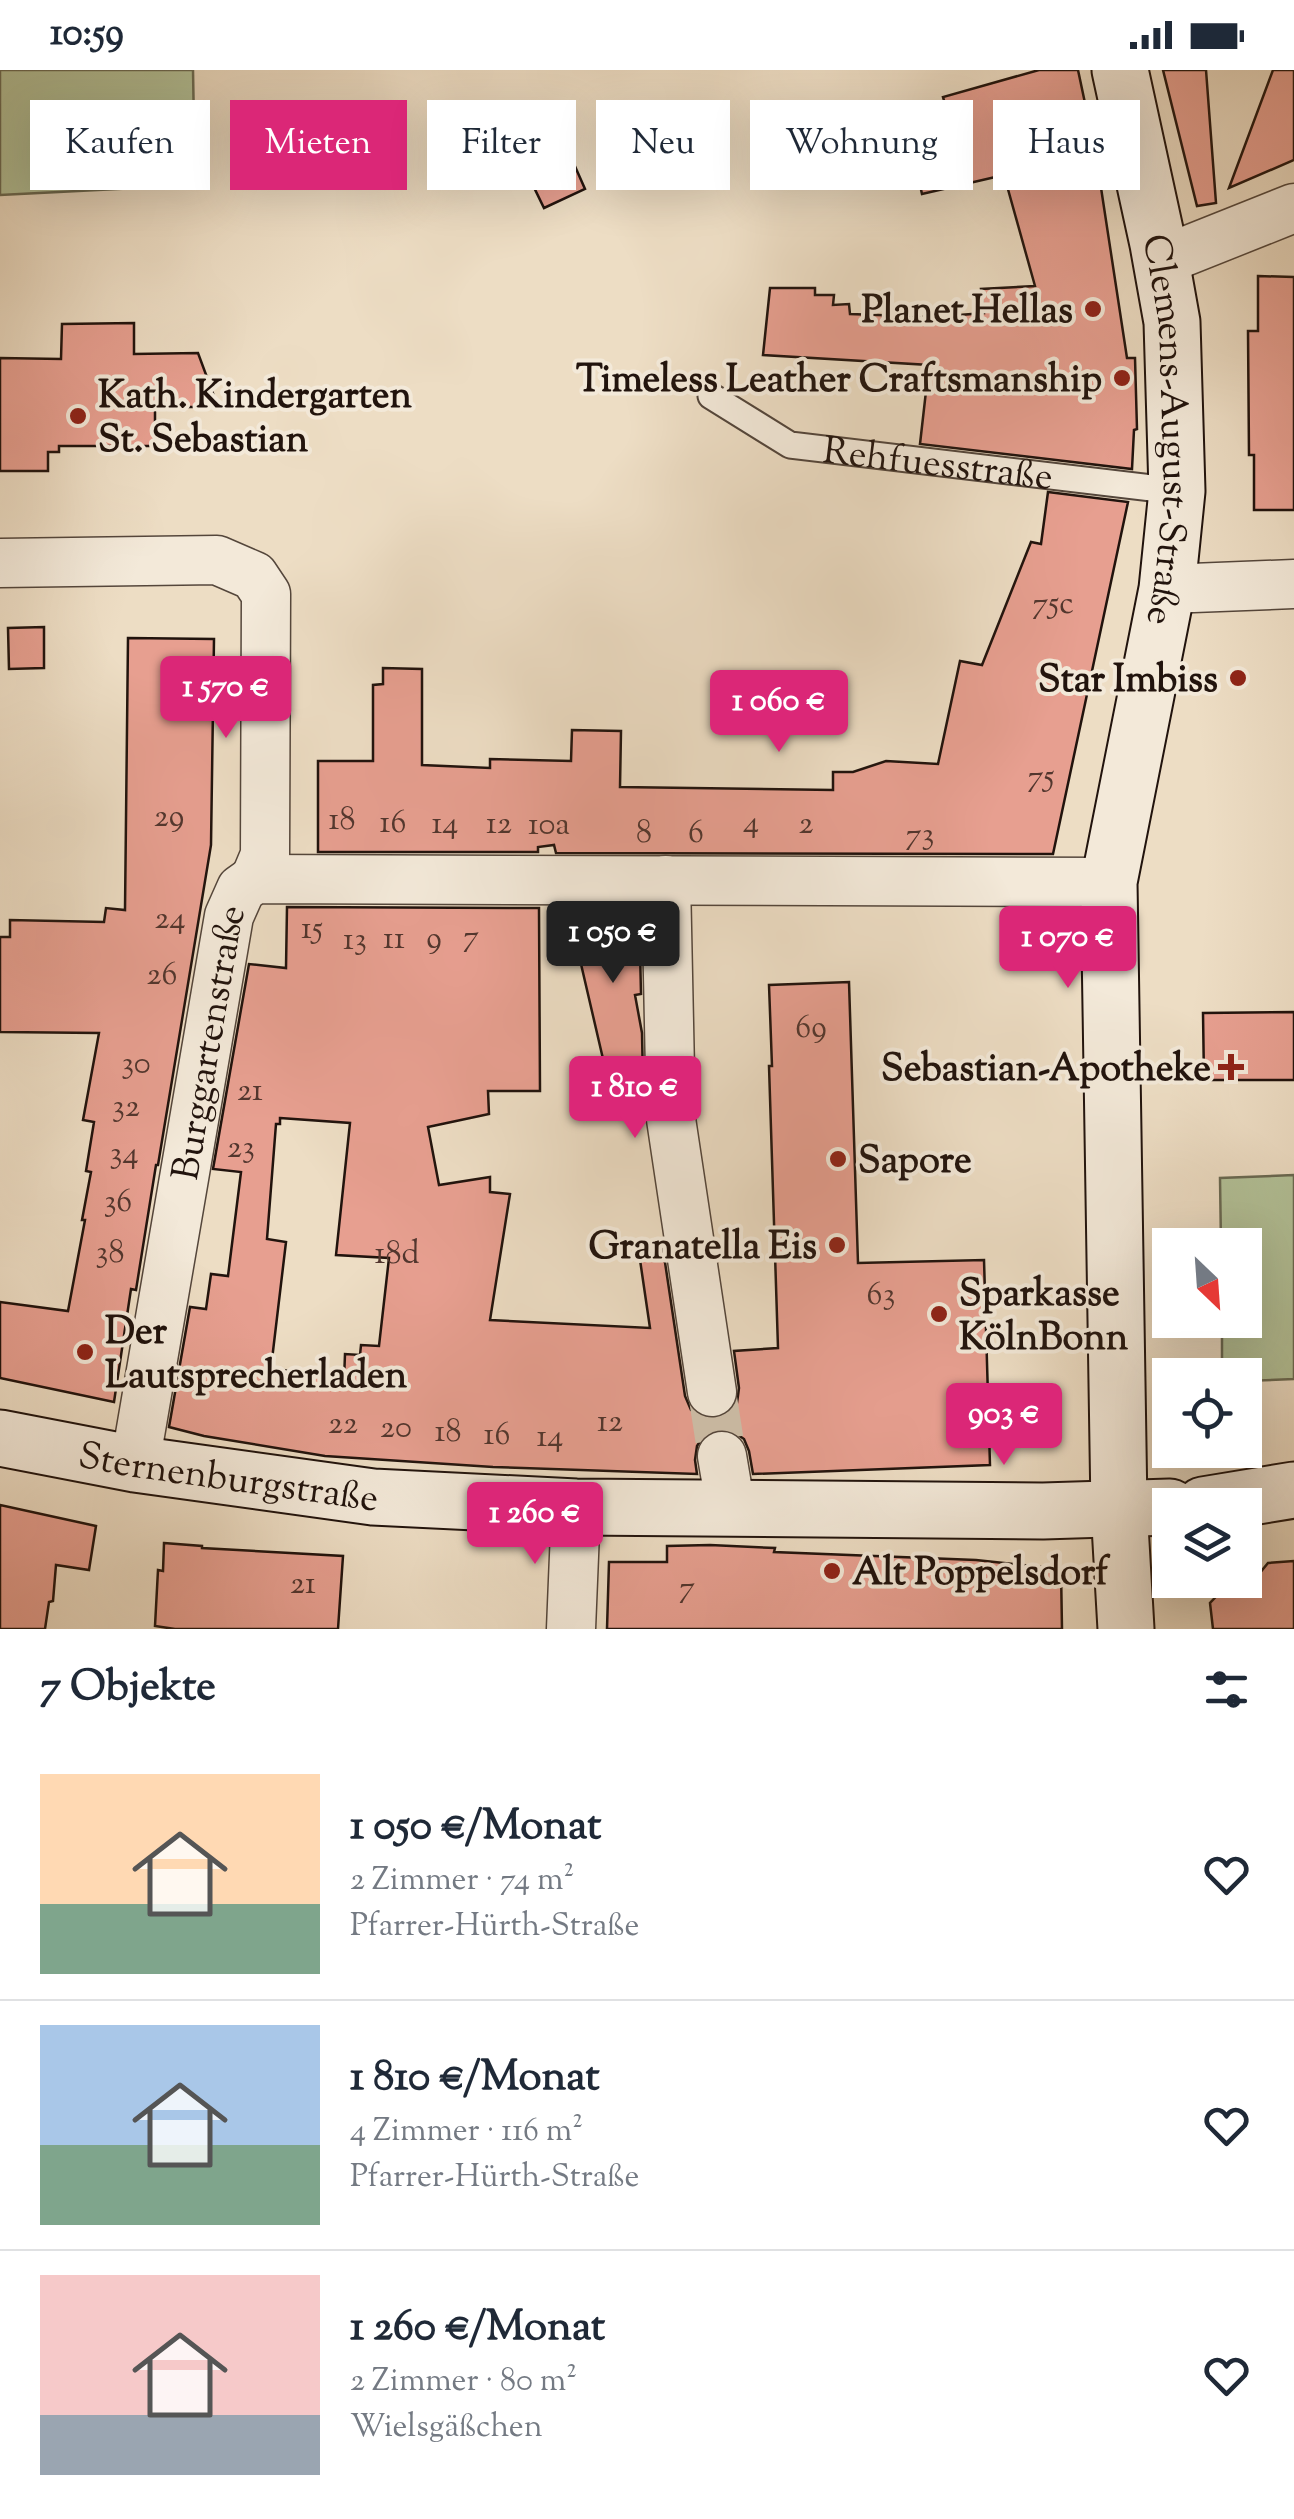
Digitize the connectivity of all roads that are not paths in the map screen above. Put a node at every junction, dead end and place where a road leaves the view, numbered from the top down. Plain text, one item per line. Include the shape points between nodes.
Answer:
1 (1120, 70) edge
2 (1294, 208) edge
3 (1162, 261) junction
4 (711, 396) dead end
5 (1177, 491) junction
6 (0, 563) edge
7 (1294, 584) edge
8 (1168, 589) junction
9 (256, 879) junction
10 (666, 880) junction
11 (1109, 882) junction
12 (712, 1392) tunnel mouth
13 (0, 1438) edge
14 (722, 1456) tunnel mouth
15 (135, 1464) junction
16 (1294, 1490) edge
17 (1262, 1495) edge
18 (576, 1507) junction
19 (1145, 1508) edge
20 (730, 1509) junction
21 (571, 1629) edge
22 (1126, 1629) edge

1 - 3 street, Clemens-August-Straße
2 - 3 street
3 - 5 street, Clemens-August-Straße via 1172,322
4 - 5 lane, Rehfuesstraße via 790,445
5 - 8 street, Clemens-August-Straße
6 - 9 street via 217,560 254,576 266,594 265,855
7 - 8 street
8 - 11 street, Clemens-August-Straße
9 - 10 street, Burggartenstraße
9 - 15 street, Burggartenstraße via 241,890 229,916
10 - 11 street, Burggartenstraße
10 - 12 street via 671,1120
11 - 19 street, Clemens-August-Straße
13 - 15 street, Sternenburgstraße
14 - 20 street
15 - 18 street, Sternenburgstraße via 373,1496
16 - 17 street
18 - 20 street, Sternenburgstraße
18 - 21 street
19 - 20 street, Sternenburgstraße
19 - 22 street, Clemens-August-Straße

